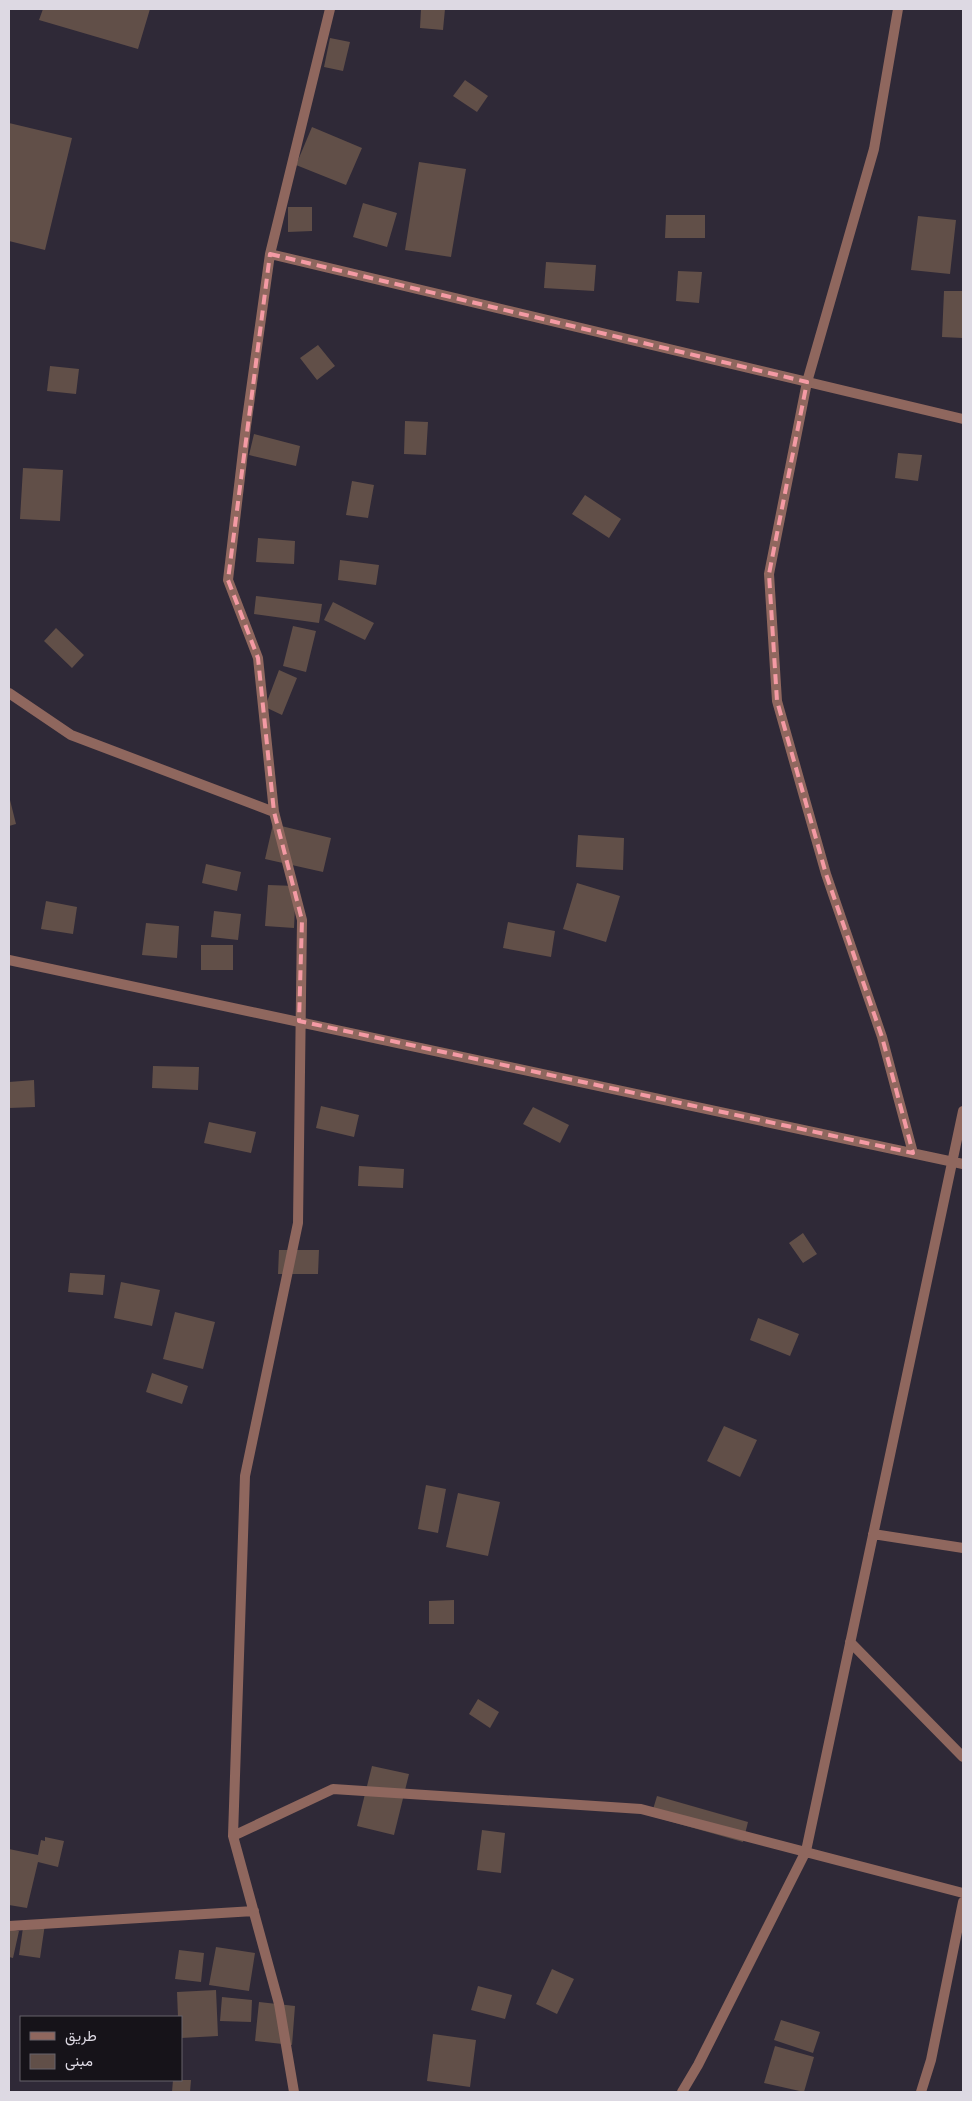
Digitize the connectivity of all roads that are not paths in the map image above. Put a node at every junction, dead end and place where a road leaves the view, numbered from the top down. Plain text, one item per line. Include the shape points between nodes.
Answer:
1 (330, 9) edge
2 (898, 9) edge
3 (270, 254) junction
4 (807, 382) junction
5 (963, 419) edge
6 (9, 693) edge
7 (274, 812) junction
8 (9, 960) edge
9 (299, 1021) junction
10 (963, 1111) edge
11 (913, 1153) junction
12 (958, 1163) edge
13 (873, 1534) junction
14 (963, 1548) edge
15 (850, 1642) junction
16 (963, 1757) edge
17 (233, 1836) junction
18 (806, 1851) junction
19 (963, 1893) edge
20 (963, 1902) edge
21 (254, 1912) junction
22 (9, 1926) edge
23 (294, 2092) edge
24 (682, 2092) edge
25 (921, 2092) edge

1 - 3 street
2 - 4 street via 874,149
3 - 4 street
3 - 7 street via 228,580 258,658
4 - 5 street
4 - 11 street via 769,574 777,701 826,874 882,1037
6 - 7 street via 71,735
7 - 9 street via 302,920
8 - 9 street
9 - 11 street
9 - 17 street via 298,1223 246,1476
10 - 12 street
11 - 12 street
12 - 13 street
13 - 14 street
13 - 15 street
15 - 16 street
15 - 18 street
17 - 18 street via 333,1789 642,1809
17 - 21 street
18 - 19 street
18 - 24 street
20 - 25 street via 931,2060
21 - 22 street
21 - 23 street via 279,2004

